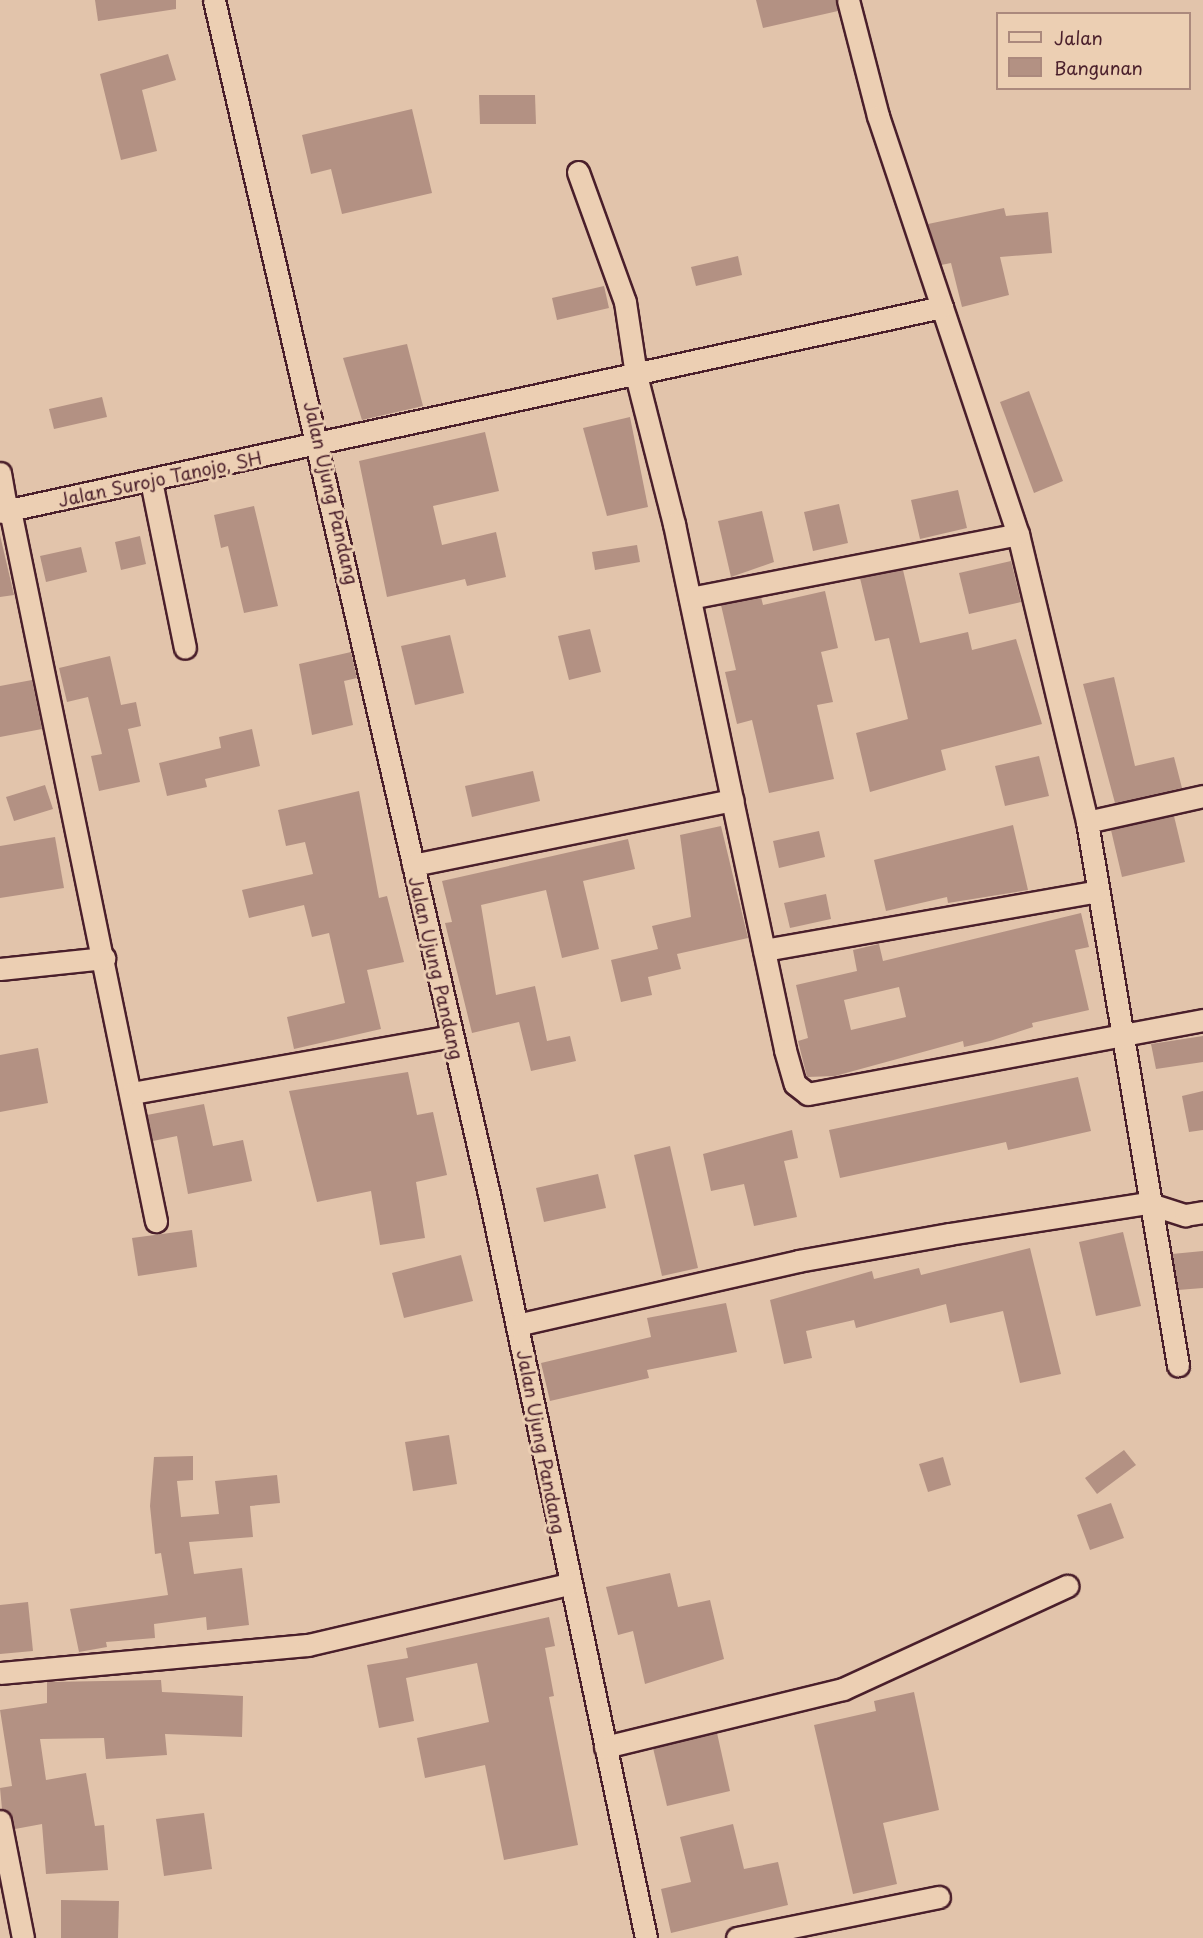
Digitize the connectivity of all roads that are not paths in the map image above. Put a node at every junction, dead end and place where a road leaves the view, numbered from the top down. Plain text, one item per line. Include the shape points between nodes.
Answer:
1 (214, 0) edge
2 (848, 0) edge
3 (578, 172) dead end
4 (942, 307) junction
5 (636, 375) junction
6 (320, 445) junction
7 (0, 473) edge
8 (151, 481) junction
9 (6, 511) edge
10 (1018, 534) junction
11 (690, 598) junction
12 (185, 648) dead end
13 (1203, 796) edge
14 (732, 800) junction
15 (1087, 822) junction
16 (414, 865) junction
17 (1097, 891) junction
18 (764, 950) junction
19 (104, 958) junction
20 (0, 969) edge
21 (1203, 1020) edge
22 (451, 1036) junction
23 (1124, 1036) junction
24 (132, 1093) junction
25 (1148, 1203) junction
26 (1203, 1212) edge
27 (156, 1221) dead end
28 (517, 1325) junction
29 (1178, 1365) dead end
30 (569, 1584) junction
31 (1067, 1586) dead end
32 (0, 1673) edge
33 (605, 1747) junction
34 (0, 1821) edge
35 (939, 1897) dead end
36 (23, 1938) edge
37 (646, 1938) edge
38 (737, 1938) edge

1 - 6 street, Jalan Ujung Pandang
2 - 4 street via 878,116
3 - 5 street via 625,302
4 - 5 street, Jalan Surojo Tanojo, SH
4 - 10 street
5 - 6 street, Jalan Surojo Tanojo, SH
5 - 11 street
6 - 8 street, Jalan Surojo Tanojo, SH
6 - 16 street, Jalan Ujung Pandang
7 - 9 street
8 - 9 street, Jalan Surojo Tanojo, SH
8 - 12 street
9 - 19 street
10 - 11 street
10 - 15 street
11 - 14 street
13 - 15 street
14 - 16 street
14 - 18 street
15 - 17 street
16 - 22 street, Jalan Ujung Pandang
17 - 18 street
17 - 23 street
18 - 23 street via 795,1084 808,1094
19 - 20 street
19 - 24 street
21 - 23 street
22 - 24 street
22 - 28 street, Jalan Ujung Pandang
23 - 25 street
24 - 27 street
25 - 26 street via 1185,1215
25 - 28 street via 798,1261
25 - 29 street
28 - 30 street, Jalan Ujung Pandang
30 - 32 street via 308,1645
30 - 33 street, Jalan Ujung Pandang
31 - 33 street via 843,1689
33 - 37 street, Jalan Ujung Pandang
34 - 36 street
35 - 38 street

